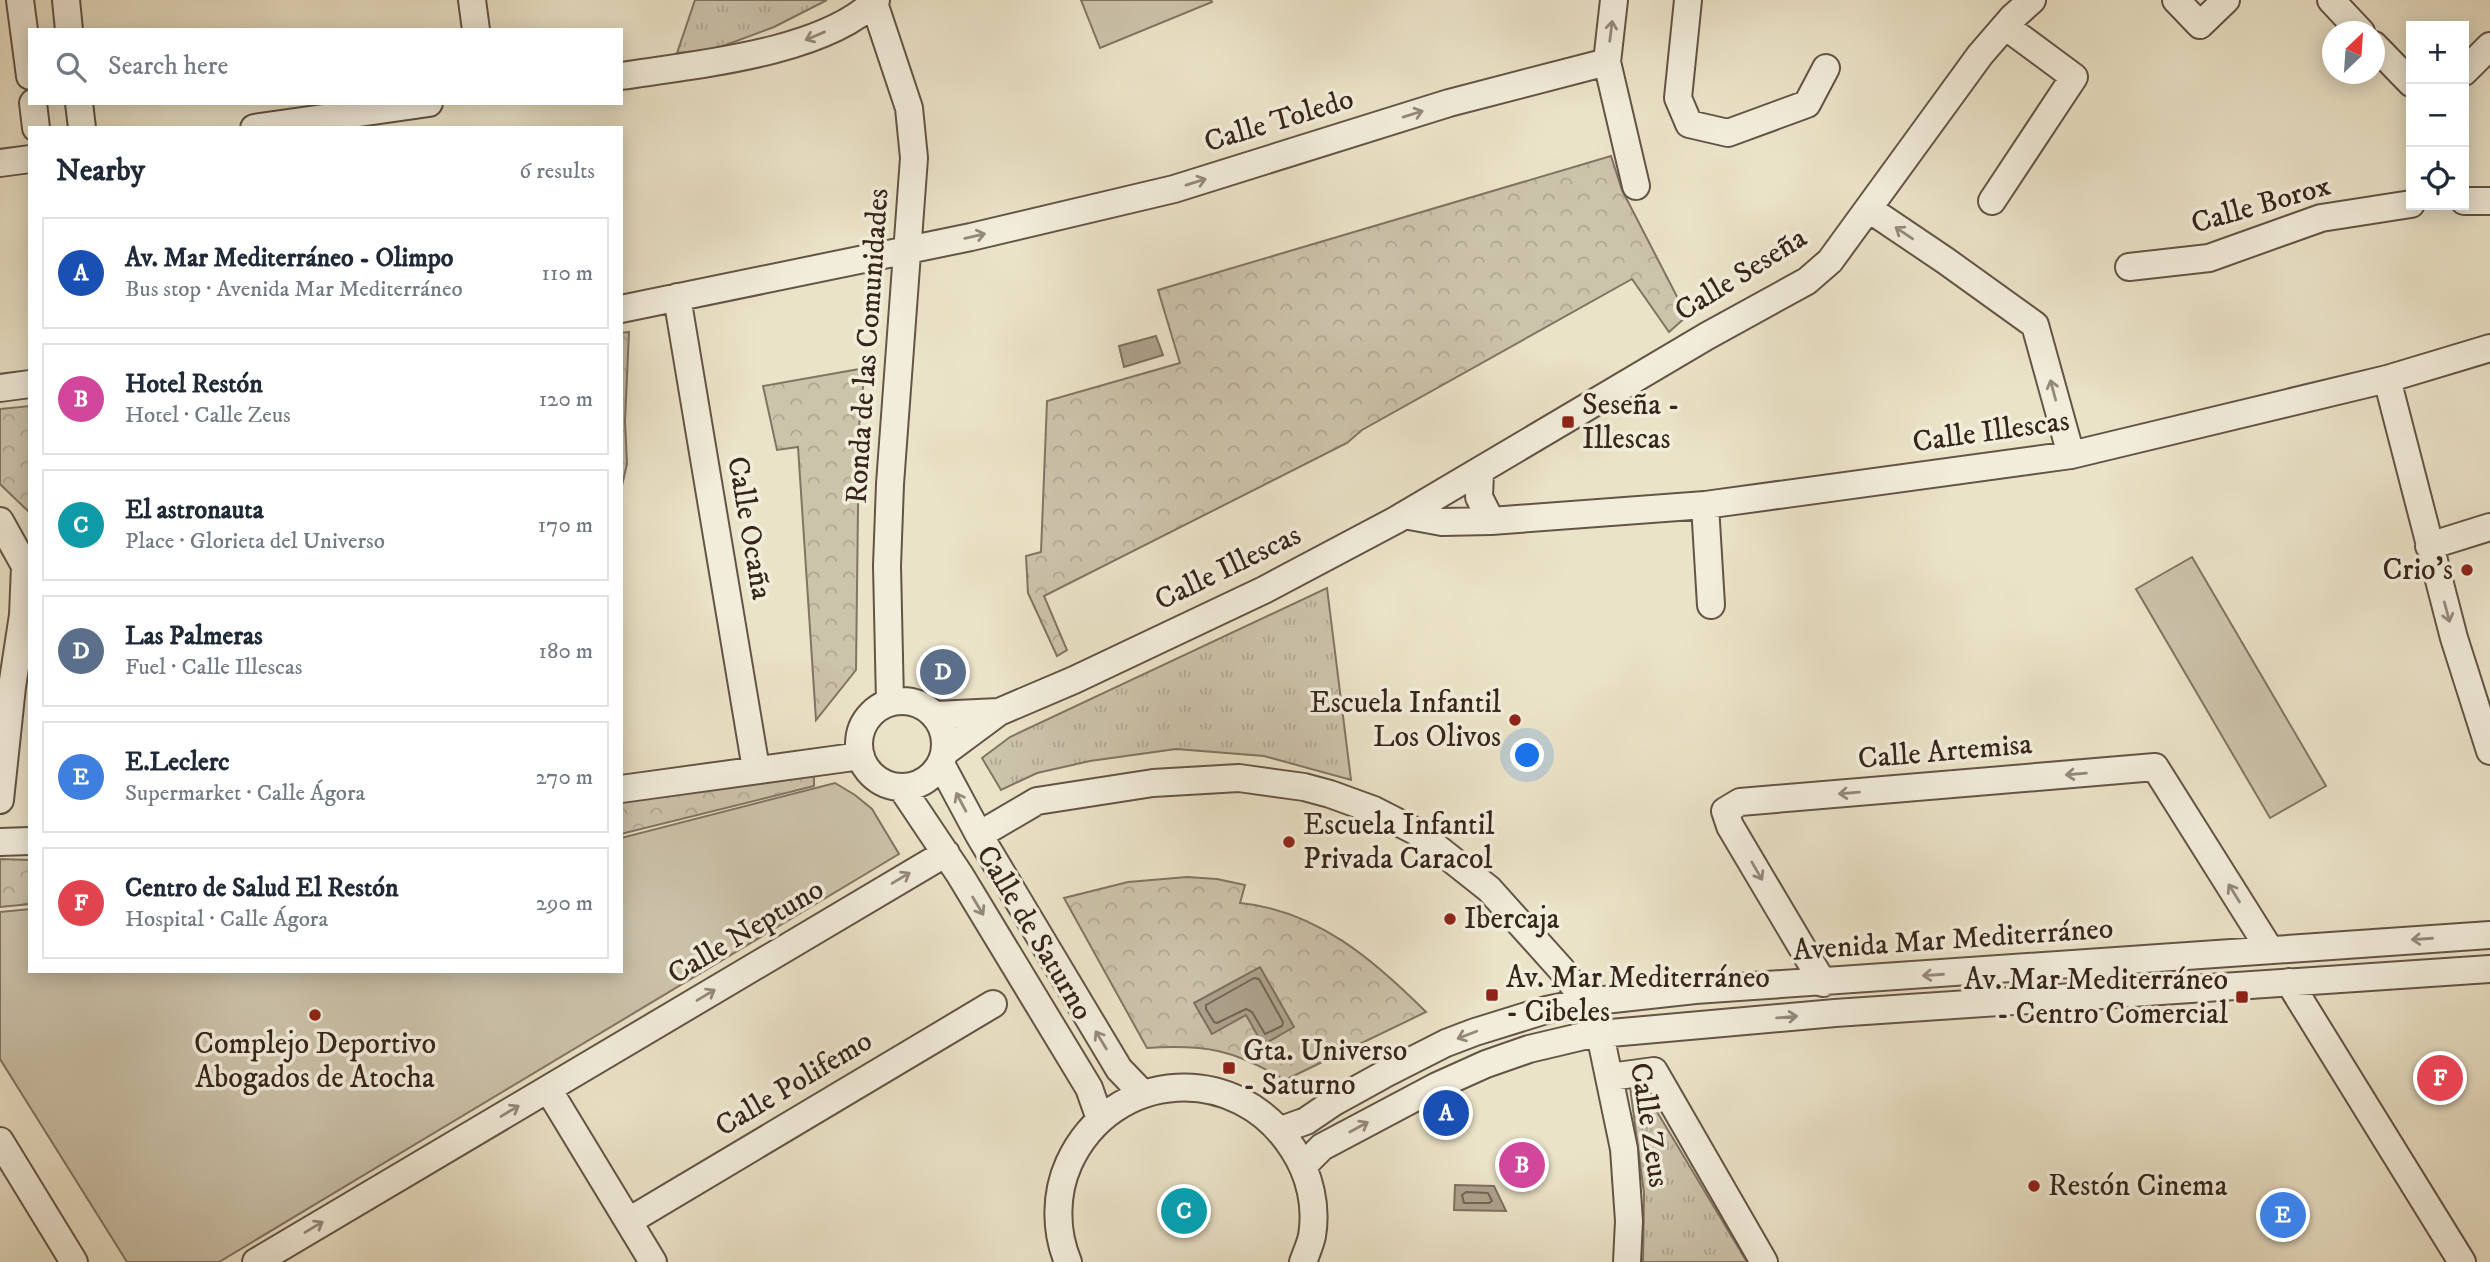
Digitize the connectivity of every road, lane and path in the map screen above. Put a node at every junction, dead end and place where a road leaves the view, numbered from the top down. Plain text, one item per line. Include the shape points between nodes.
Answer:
1 (20, 0) edge
2 (66, 0) edge
3 (472, 0) edge
4 (1614, 0) edge
5 (1688, 0) edge
6 (2032, 0) edge
7 (2176, 0) edge
8 (2227, 0) edge
9 (2331, 0) edge
10 (874, 1) edge
11 (2351, 21) edge
12 (2005, 26) junction
13 (69, 28) edge
14 (475, 28) edge
15 (2490, 46) edge
16 (2385, 56) edge
17 (28, 61) edge
18 (1607, 62) junction
19 (2469, 67) edge
20 (1826, 68) dead end
21 (623, 76) edge
22 (2406, 78) edge
23 (33, 105) edge
24 (79, 105) edge
25 (415, 105) edge
26 (36, 126) edge
27 (82, 126) edge
28 (268, 126) edge
29 (28, 159) edge
30 (0, 163) edge
31 (1636, 187) dead end
32 (1992, 201) dead end
33 (2469, 201) edge
34 (2490, 201) edge
35 (2406, 205) edge
36 (1869, 209) junction
37 (908, 250) junction
38 (2129, 267) dead end
39 (677, 297) junction
40 (623, 309) edge
41 (2490, 348) edge
42 (2387, 379) junction
43 (28, 384) edge
44 (0, 388) edge
45 (2071, 456) junction
46 (1480, 472) junction
47 (1705, 505) junction
48 (1404, 515) junction
49 (0, 521) edge
50 (1492, 521) junction
51 (2490, 527) edge
52 (2429, 547) junction
53 (1711, 605) dead end
54 (890, 702) junction
55 (999, 712) junction
56 (935, 715) junction
57 (2490, 751) edge
58 (861, 756) junction
59 (943, 758) junction
60 (756, 769) junction
61 (901, 787) junction
62 (623, 789) edge
63 (0, 800) edge
64 (979, 835) junction
65 (28, 841) edge
66 (0, 842) edge
67 (946, 853) junction
68 (2490, 935) edge
69 (2270, 950) junction
70 (2490, 969) edge
71 (2289, 982) junction
72 (1822, 983) junction
73 (1586, 1002) junction
74 (993, 1004) dead end
75 (1600, 1034) junction
76 (1611, 1077) junction
77 (548, 1089) junction
78 (1143, 1094) junction
79 (1100, 1119) junction
80 (1281, 1130) junction
81 (0, 1141) edge
82 (1304, 1166) junction
83 (629, 1220) junction
84 (1059, 1258) edge
85 (74, 1262) edge
86 (256, 1262) edge
87 (653, 1262) edge
88 (1303, 1262) edge
89 (1628, 1262) edge
90 (1764, 1262) edge
91 (2462, 1262) edge

1 - 17 street
2 - 13 street
3 - 14 street
18 -> 4 street
5 - 20 street via 1678,98 1689,124 1728,132 1807,104
6 - 12 street, Calle Seseña
7 - 8 street via 2200,25
9 - 11 street
10 -> 21 street via 852,20 787,48
10 - 37 street, Ronda de las Comunidades via 909,108 914,158
12 - 32 street via 2074,77
12 - 36 street, Calle Seseña
15 - 19 street
16 - 22 street
18 - 31 street
37 -> 18 street, Calle Toledo via 1174,189 1448,103
23 - 26 street
24 - 27 street
25 - 28 street
29 - 30 street
33 - 34 street
35 - 38 street, Calle Borox via 2321,218 2209,258
45 -> 36 street via 2035,325
36 - 46 street, Calle Seseña via 1830,261 1807,281
37 - 39 street, Calle Toledo
37 - 54 street, Ronda de las Comunidades via 890,484
39 - 40 street, Calle Toledo
39 - 60 street, Calle Ocaña
41 - 42 street, Calle Illescas
42 - 45 street, Calle Illescas
42 - 52 street
43 - 44 street
45 - 47 street, Calle Illescas
46 - 48 street, Calle Seseña
46 - 50 street via 1479,497
47 - 50 street, Calle Illescas
47 - 53 street
48 - 50 street, Calle Illescas via 1442,522
48 - 55 street, Calle Illescas via 1251,596
49 - 63 street via 25,566
51 - 52 street
52 -> 57 street
54 - 56 street via 913,701
54 - 58 street via 864,723 859,739
55 - 56 street, Calle Illescas
55 - 59 street, Calle Illescas
56 - 59 street via 945,733
58 - 60 street
58 - 61 street via 880,780
59 - 61 street via 925,781
64 -> 59 street, Calle de Saturno
60 - 62 street
61 - 67 street, Calle de Saturno
64 - 73 street, Calle Zeus via 1037,801 1091,791 1239,778 1304,787 1374,810 1416,832 1489,889
78 -> 64 street, Calle de Saturno via 1119,1069
65 - 66 street
77 -> 67 street, Calle Neptuno
67 -> 79 street, Calle de Saturno via 1089,1088
68 -> 69 street, Avenida Mar Mediterráneo
69 -> 72 street, Avenida Mar Mediterráneo
69 -> 72 street, Calle Artemisa via 2155,767 1740,802 1725,811 1730,826
70 - 71 street
75 -> 71 street
71 - 91 street
72 - 73 street, Avenida Mar Mediterráneo
73 - 75 street, Calle Zeus
73 -> 80 street, Avenida Mar Mediterráneo via 1535,1013 1446,1043 1306,1121
74 - 83 street, Calle Polifemo
75 - 76 street, Calle Zeus
82 -> 75 street via 1322,1147 1486,1064 1529,1049
76 - 89 street, Calle Zeus via 1624,1149
76 - 90 street via 1654,1071
77 - 83 street
86 -> 77 street, Calle Neptuno
78 - 79 street
78 - 80 street via 1180,1087 1217,1091 1252,1106
79 - 84 street via 1077,1146 1062,1178 1057,1214
80 - 82 street
81 - 85 street
82 - 88 street via 1313,1201 1311,1237
83 - 87 street

